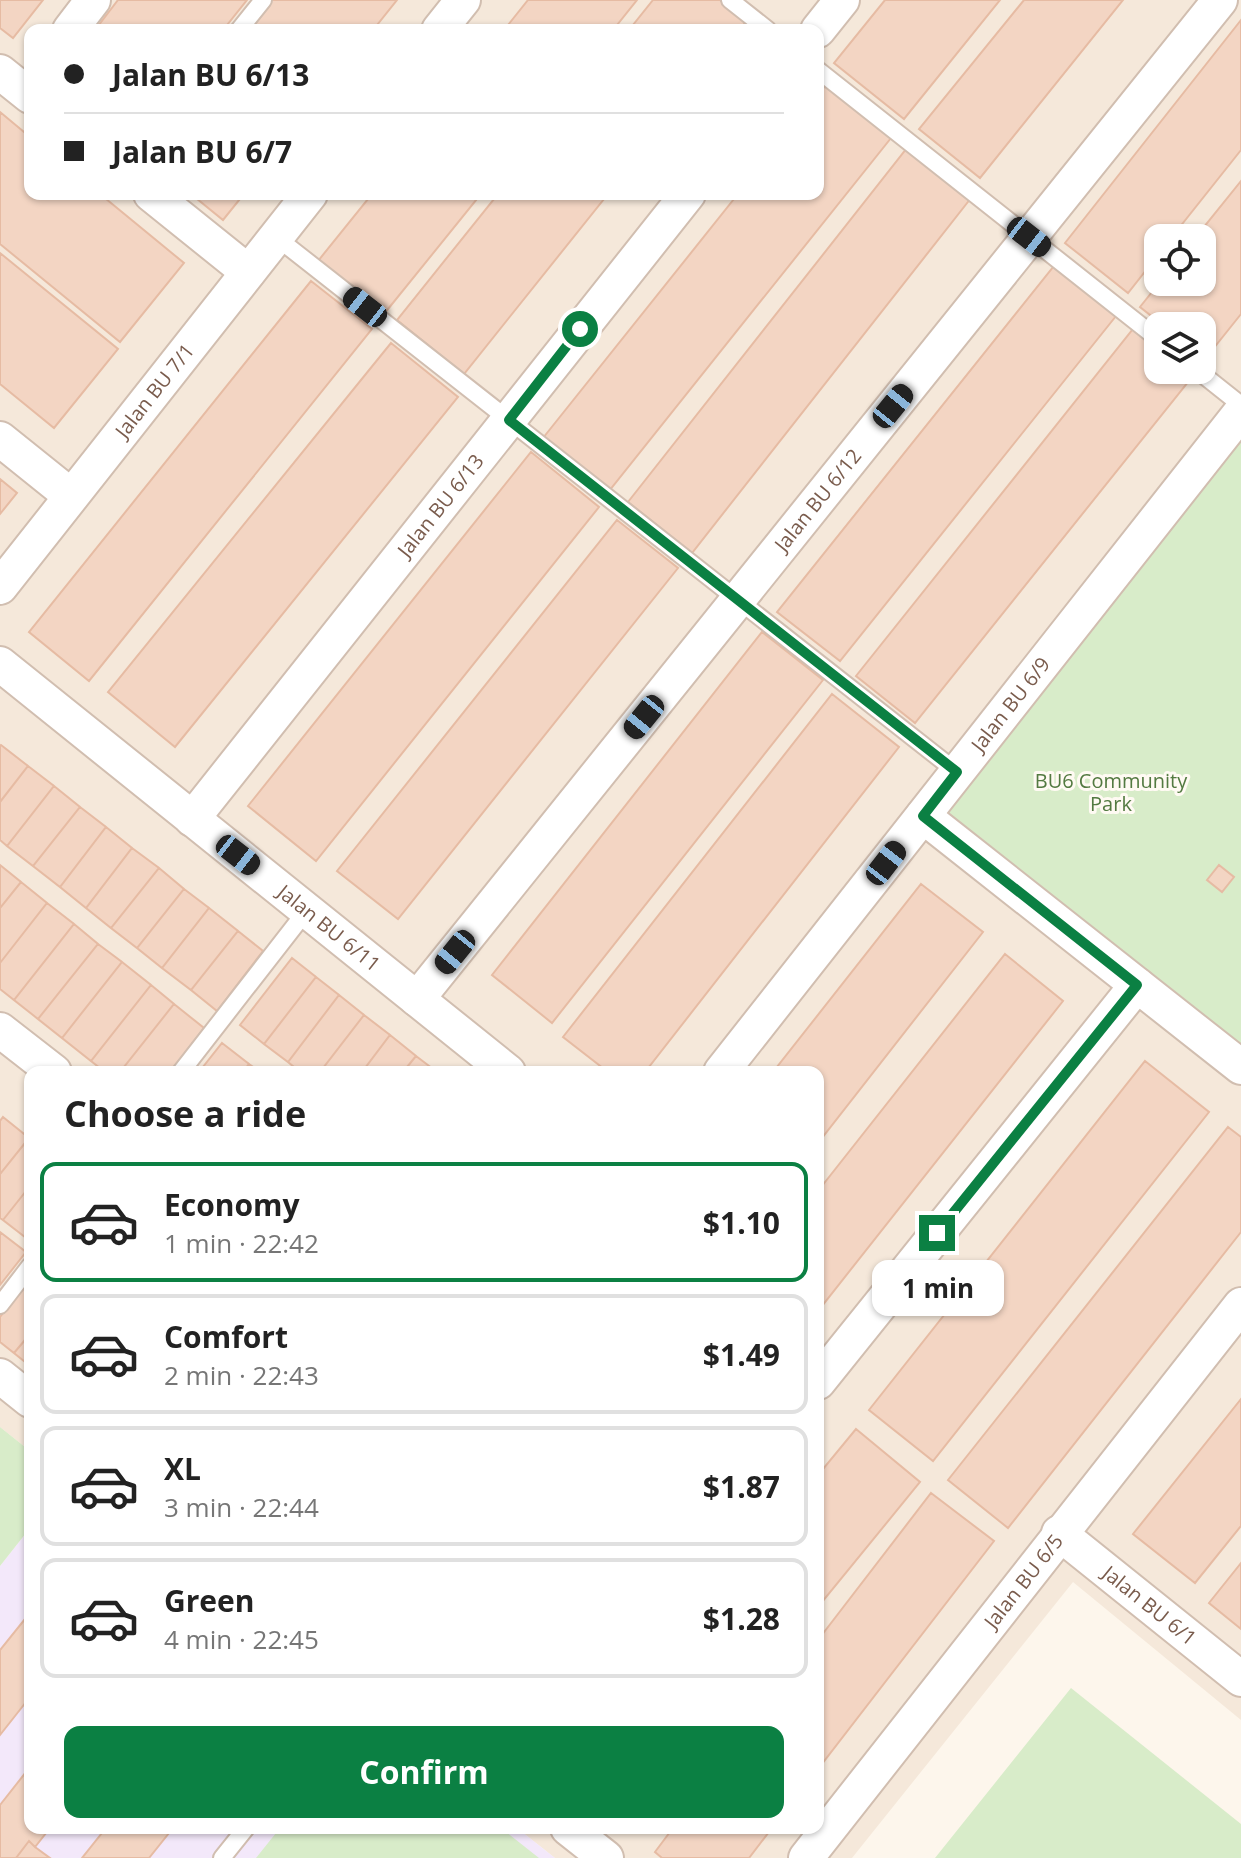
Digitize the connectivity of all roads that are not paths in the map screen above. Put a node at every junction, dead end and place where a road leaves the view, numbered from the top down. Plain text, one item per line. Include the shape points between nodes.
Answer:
1 (93, 0) edge
2 (263, 0) edge
3 (463, 0) edge
4 (730, 0) edge
5 (842, 0) edge
6 (1220, 0) edge
7 (75, 24) edge
8 (244, 24) edge
9 (444, 24) edge
10 (760, 24) edge
11 (823, 24) edge
12 (824, 75) edge
13 (158, 200) edge
14 (305, 200) edge
15 (683, 200) edge
16 (276, 237) junction
17 (1029, 237) junction
18 (248, 272) junction
19 (1144, 328) edge
20 (1215, 384) edge
21 (1241, 405) edge
22 (1241, 412) edge
23 (509, 420) junction
24 (0, 439) edge
25 (71, 496) junction
26 (0, 587) edge
27 (738, 600) junction
28 (0, 664) edge
29 (957, 772) junction
30 (923, 816) junction
31 (192, 819) junction
32 (307, 910) junction
33 (1137, 985) junction
34 (417, 999) junction
35 (0, 1030) edge
36 (46, 1066) edge
37 (186, 1066) edge
38 (501, 1066) edge
39 (726, 1066) edge
40 (1241, 1067) edge
41 (24, 1274) edge
42 (0, 1305) edge
43 (1241, 1305) edge
44 (824, 1375) edge
45 (0, 1376) edge
46 (24, 1395) edge
47 (1059, 1533) junction
48 (1241, 1679) edge
49 (241, 1834) edge
50 (576, 1834) edge
51 (222, 1858) edge
52 (606, 1858) edge
53 (806, 1858) edge

1 - 7 street
2 - 8 lane
3 - 9 street
4 - 10 lane
5 - 11 street
6 - 17 street, Jalan BU 6/12
12 - 17 lane
13 - 18 street
14 - 16 street, Jalan BU 7/1
15 - 23 street, Jalan BU 6/13
16 - 18 street, Jalan BU 7/1
16 - 23 lane
17 - 19 lane
17 - 27 street, Jalan BU 6/12
18 - 25 street, Jalan BU 7/1
20 - 21 lane
22 - 29 street, Jalan BU 6/9
23 - 27 lane
23 - 31 street, Jalan BU 6/13
24 - 25 street
25 - 26 street, Jalan BU 7/1
27 - 29 lane
27 - 34 street, Jalan BU 6/12
28 - 31 street, Jalan BU 6/11
29 - 30 street, Jalan BU 6/9
30 - 33 street
30 - 39 street, Jalan BU 6/9
31 - 32 street, Jalan BU 6/11
32 - 34 street, Jalan BU 6/11
32 - 37 lane
33 - 40 street
33 - 44 street
34 - 38 street, Jalan BU 6/11
35 - 36 street
41 - 42 lane
43 - 47 street, Jalan BU 6/5
45 - 46 street
47 - 48 street, Jalan BU 6/1
47 - 53 street, Jalan BU 6/5
49 - 51 lane
50 - 52 street

